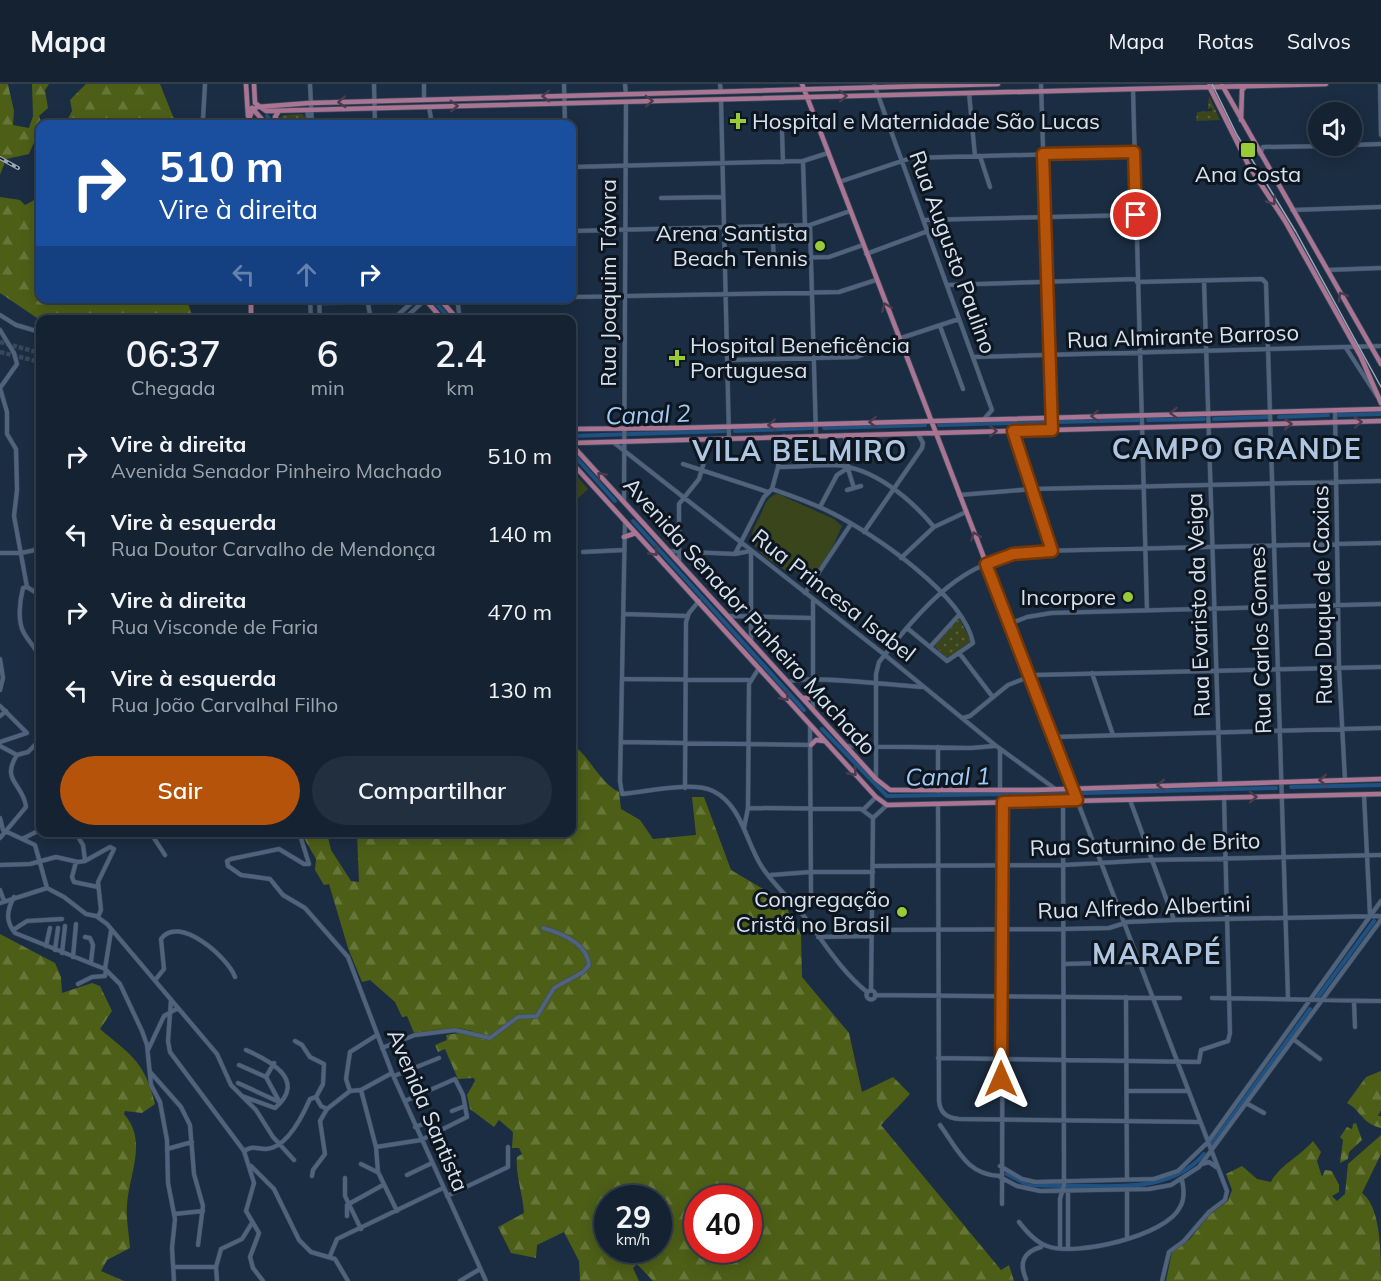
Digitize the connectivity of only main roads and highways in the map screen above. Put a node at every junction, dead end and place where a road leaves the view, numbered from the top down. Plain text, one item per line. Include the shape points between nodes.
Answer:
1 (246, 84) edge
2 (254, 84) edge
3 (973, 84) edge
4 (998, 84) edge
5 (1319, 84) edge
6 (1326, 84) edge
7 (925, 85) edge
8 (1208, 85) edge
9 (1222, 85) edge
10 (1247, 85) edge
11 (874, 86) edge
12 (1134, 86) edge
13 (1065, 87) edge
14 (804, 91) edge
15 (626, 94) junction
16 (247, 96) junction
17 (626, 102) junction
18 (257, 107) junction
19 (279, 111) junction
20 (248, 120) edge
21 (250, 120) edge
22 (262, 120) edge
23 (277, 120) edge
24 (1241, 120) junction
25 (1292, 210) junction
26 (1285, 221) junction
27 (428, 303) edge
28 (444, 303) edge
29 (439, 315) edge
30 (454, 315) edge
31 (1361, 331) junction
32 (1350, 336) junction
33 (1381, 364) edge
34 (1381, 403) edge
35 (1381, 409) edge
36 (930, 421) junction
37 (1381, 421) edge
38 (576, 429) edge
39 (935, 433) junction
40 (576, 444) edge
41 (576, 448) edge
42 (576, 467) edge
43 (624, 501) junction
44 (615, 510) junction
45 (633, 511) junction
46 (625, 521) junction
47 (636, 533) junction
48 (624, 537) road end
49 (814, 691) road end
50 (802, 698) junction
51 (813, 710) junction
52 (818, 716) junction
53 (810, 725) junction
54 (824, 741) junction
55 (811, 742) road end
56 (1381, 779) edge
57 (1071, 787) junction
58 (1381, 794) edge
59 (1077, 800) junction

1 - 16 main road
2 - 18 main road
3 - 4 main road
3 - 7 main road
5 - 6 main road
5 - 10 main road
7 - 11 main road
8 - 9 main road
8 - 12 main road
8 -> 26 main road via 1249,166
9 - 10 main road
9 - 24 main road
10 - 24 main road via 1242,90
11 - 14 main road
12 - 13 main road
14 -> 13 main road via 879,95
14 - 15 main road
17 -> 14 main road
36 -> 14 main road
15 - 17 main road
15 -> 18 main road
16 - 18 main road
16 - 20 main road
19 -> 17 main road
18 - 19 main road
18 - 21 main road
18 - 22 main road
19 - 23 main road
24 - 25 main road
25 - 26 main road
31 -> 25 main road
26 - 32 main road
27 - 29 main road
28 - 30 main road
31 - 32 main road via 1358,336
31 - 33 main road
32 - 34 main road
35 -> 36 main road
36 -> 38 main road
36 - 39 main road
39 -> 37 main road
39 - 40 main road
57 -> 39 main road
43 -> 41 main road, Avenida Senador Pinheiro Machado
42 - 44 main road, Avenida Senador Pinheiro Machado
43 - 44 main road
43 - 45 main road, Avenida Senador Pinheiro Machado
44 - 46 main road, Avenida Senador Pinheiro Machado
45 - 46 main road
45 - 50 main road, Avenida Senador Pinheiro Machado
46 - 47 main road, Avenida Senador Pinheiro Machado
47 - 48 main road
47 -> 53 main road, Avenida Senador Pinheiro Machado
49 - 50 main road via 809,698
50 - 51 main road, Avenida Senador Pinheiro Machado
51 - 52 main road, Avenida Senador Pinheiro Machado
51 - 53 main road
52 - 53 main road via 820,721
52 - 57 main road, Avenida Senador Pinheiro Machado via 890,790
53 - 54 main road, Avenida Senador Pinheiro Machado
54 - 55 main road
54 -> 59 main road, Avenida Senador Pinheiro Machado via 887,805
56 -> 57 main road, Avenida Senador Pinheiro Machado
57 - 59 main road
59 -> 58 main road

